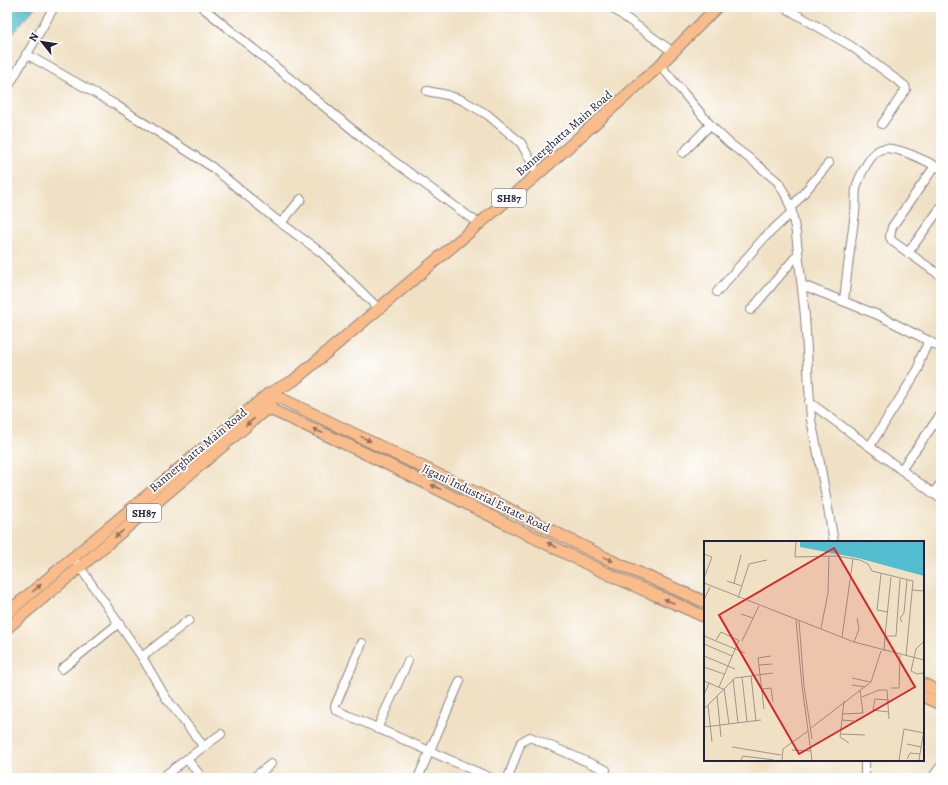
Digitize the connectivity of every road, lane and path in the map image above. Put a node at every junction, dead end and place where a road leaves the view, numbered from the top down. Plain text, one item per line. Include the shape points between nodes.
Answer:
1 (54, 7) edge
2 (202, 7) edge
3 (611, 7) edge
4 (717, 7) edge
5 (784, 7) edge
6 (673, 52) junction
7 (26, 54) junction
8 (660, 65) junction
9 (7, 89) edge
10 (427, 91) dead end
11 (882, 124) dead end
12 (710, 126) junction
13 (683, 153) dead end
14 (829, 163) dead end
15 (938, 168) edge
16 (538, 174) junction
17 (301, 199) dead end
18 (941, 207) edge
19 (791, 210) junction
20 (281, 223) junction
21 (478, 224) junction
22 (908, 253) junction
23 (798, 254) junction
24 (941, 276) edge
25 (802, 285) junction
26 (717, 292) dead end
27 (844, 301) junction
28 (378, 308) junction
29 (751, 310) dead end
30 (926, 340) junction
31 (941, 348) edge
32 (293, 381) junction
33 (268, 394) junction
34 (280, 398) junction
35 (810, 402) junction
36 (255, 405) junction
37 (267, 408) junction
38 (941, 414) edge
39 (870, 446) junction
40 (198, 460) junction
41 (901, 470) junction
42 (941, 483) edge
43 (933, 494) junction
44 (941, 499) edge
45 (834, 541) edge
46 (74, 558) junction
47 (80, 567) junction
48 (704, 602) edge
49 (7, 613) edge
50 (704, 617) edge
51 (189, 620) dead end
52 (119, 623) junction
53 (7, 628) edge
54 (362, 643) dead end
55 (142, 657) junction
56 (408, 661) dead end
57 (62, 669) dead end
58 (460, 681) dead end
59 (924, 684) edge
60 (941, 692) edge
61 (924, 696) edge
62 (941, 704) edge
63 (378, 729) junction
64 (221, 734) dead end
65 (204, 747) junction
66 (429, 752) junction
67 (187, 759) junction
68 (865, 761) edge
69 (271, 764) dead end
70 (941, 766) edge
71 (606, 770) dead end
72 (161, 778) edge
73 (202, 778) edge
74 (253, 778) edge
75 (418, 778) edge
76 (491, 778) edge
77 (508, 778) edge
78 (865, 778) edge
79 (932, 778) edge

1 - 7 street
2 - 21 street via 369,143
3 - 6 street
4 - 6 main road, Bannerghatta Main Road / SH87
5 - 11 street via 851,46 905,86 906,89
6 - 8 main road, Bannerghatta Main Road / SH87
7 - 9 street
7 - 20 street via 116,104 212,167
8 - 12 street
8 - 16 main road, Bannerghatta Main Road / SH87
10 - 16 street via 462,100 488,115 521,143
12 - 13 street
12 - 19 street via 778,182
14 - 19 street
15 - 22 street via 892,226 892,241
15 - 27 street via 925,160 891,148 880,149 872,156 856,189 856,209
16 - 21 main road, Bannerghatta Main Road / SH87
17 - 20 street
18 - 22 street
19 - 23 street
19 - 26 street
20 - 28 street via 322,253
21 - 28 main road, Bannerghatta Main Road / SH87
22 - 24 street
23 - 25 street
23 - 29 street
25 - 27 street
25 - 35 street
27 - 30 street
28 - 32 main road, Bannerghatta Main Road / SH87
30 - 31 street
30 - 39 street via 927,345 920,359 919,368
32 - 33 main road, Bannerghatta Main Road / SH87
32 - 34 main road, Bannerghatta Main Road / SH87
33 - 34 main road, Jigani Industrial Estate Road
33 - 36 main road, Bannerghatta Main Road / SH87
34 - 37 main road, Bannerghatta Main Road / SH87
34 -> 48 main road, Jigani Industrial Estate Road via 612,561
35 - 39 street
35 - 45 street via 811,420
36 - 37 main road, Jigani Industrial Estate Road
36 - 40 main road, Bannerghatta Main Road / SH87
37 -> 40 main road, Bannerghatta Main Road / SH87
50 -> 37 main road, Jigani Industrial Estate Road via 609,574 482,510
38 - 41 street
39 - 41 street
40 - 46 main road, Bannerghatta Main Road / SH87
40 -> 47 main road, Bannerghatta Main Road / SH87
41 - 43 street
42 - 43 street
43 - 44 street
46 - 47 street
49 -> 46 main road, Bannerghatta Main Road / SH87
47 - 52 street
47 - 53 main road, Bannerghatta Main Road / SH87
51 - 55 street
52 - 55 street
52 - 57 street
54 - 63 street via 335,708
55 - 65 street via 166,698
56 - 63 street
58 - 66 street
59 - 60 main road
61 - 62 main road
63 - 66 street
64 - 65 street
65 - 67 street
66 - 75 street
66 - 76 street
67 - 72 street
67 - 73 street
68 - 78 street
69 - 74 street
70 - 79 street
71 - 77 street via 530,737 521,742

